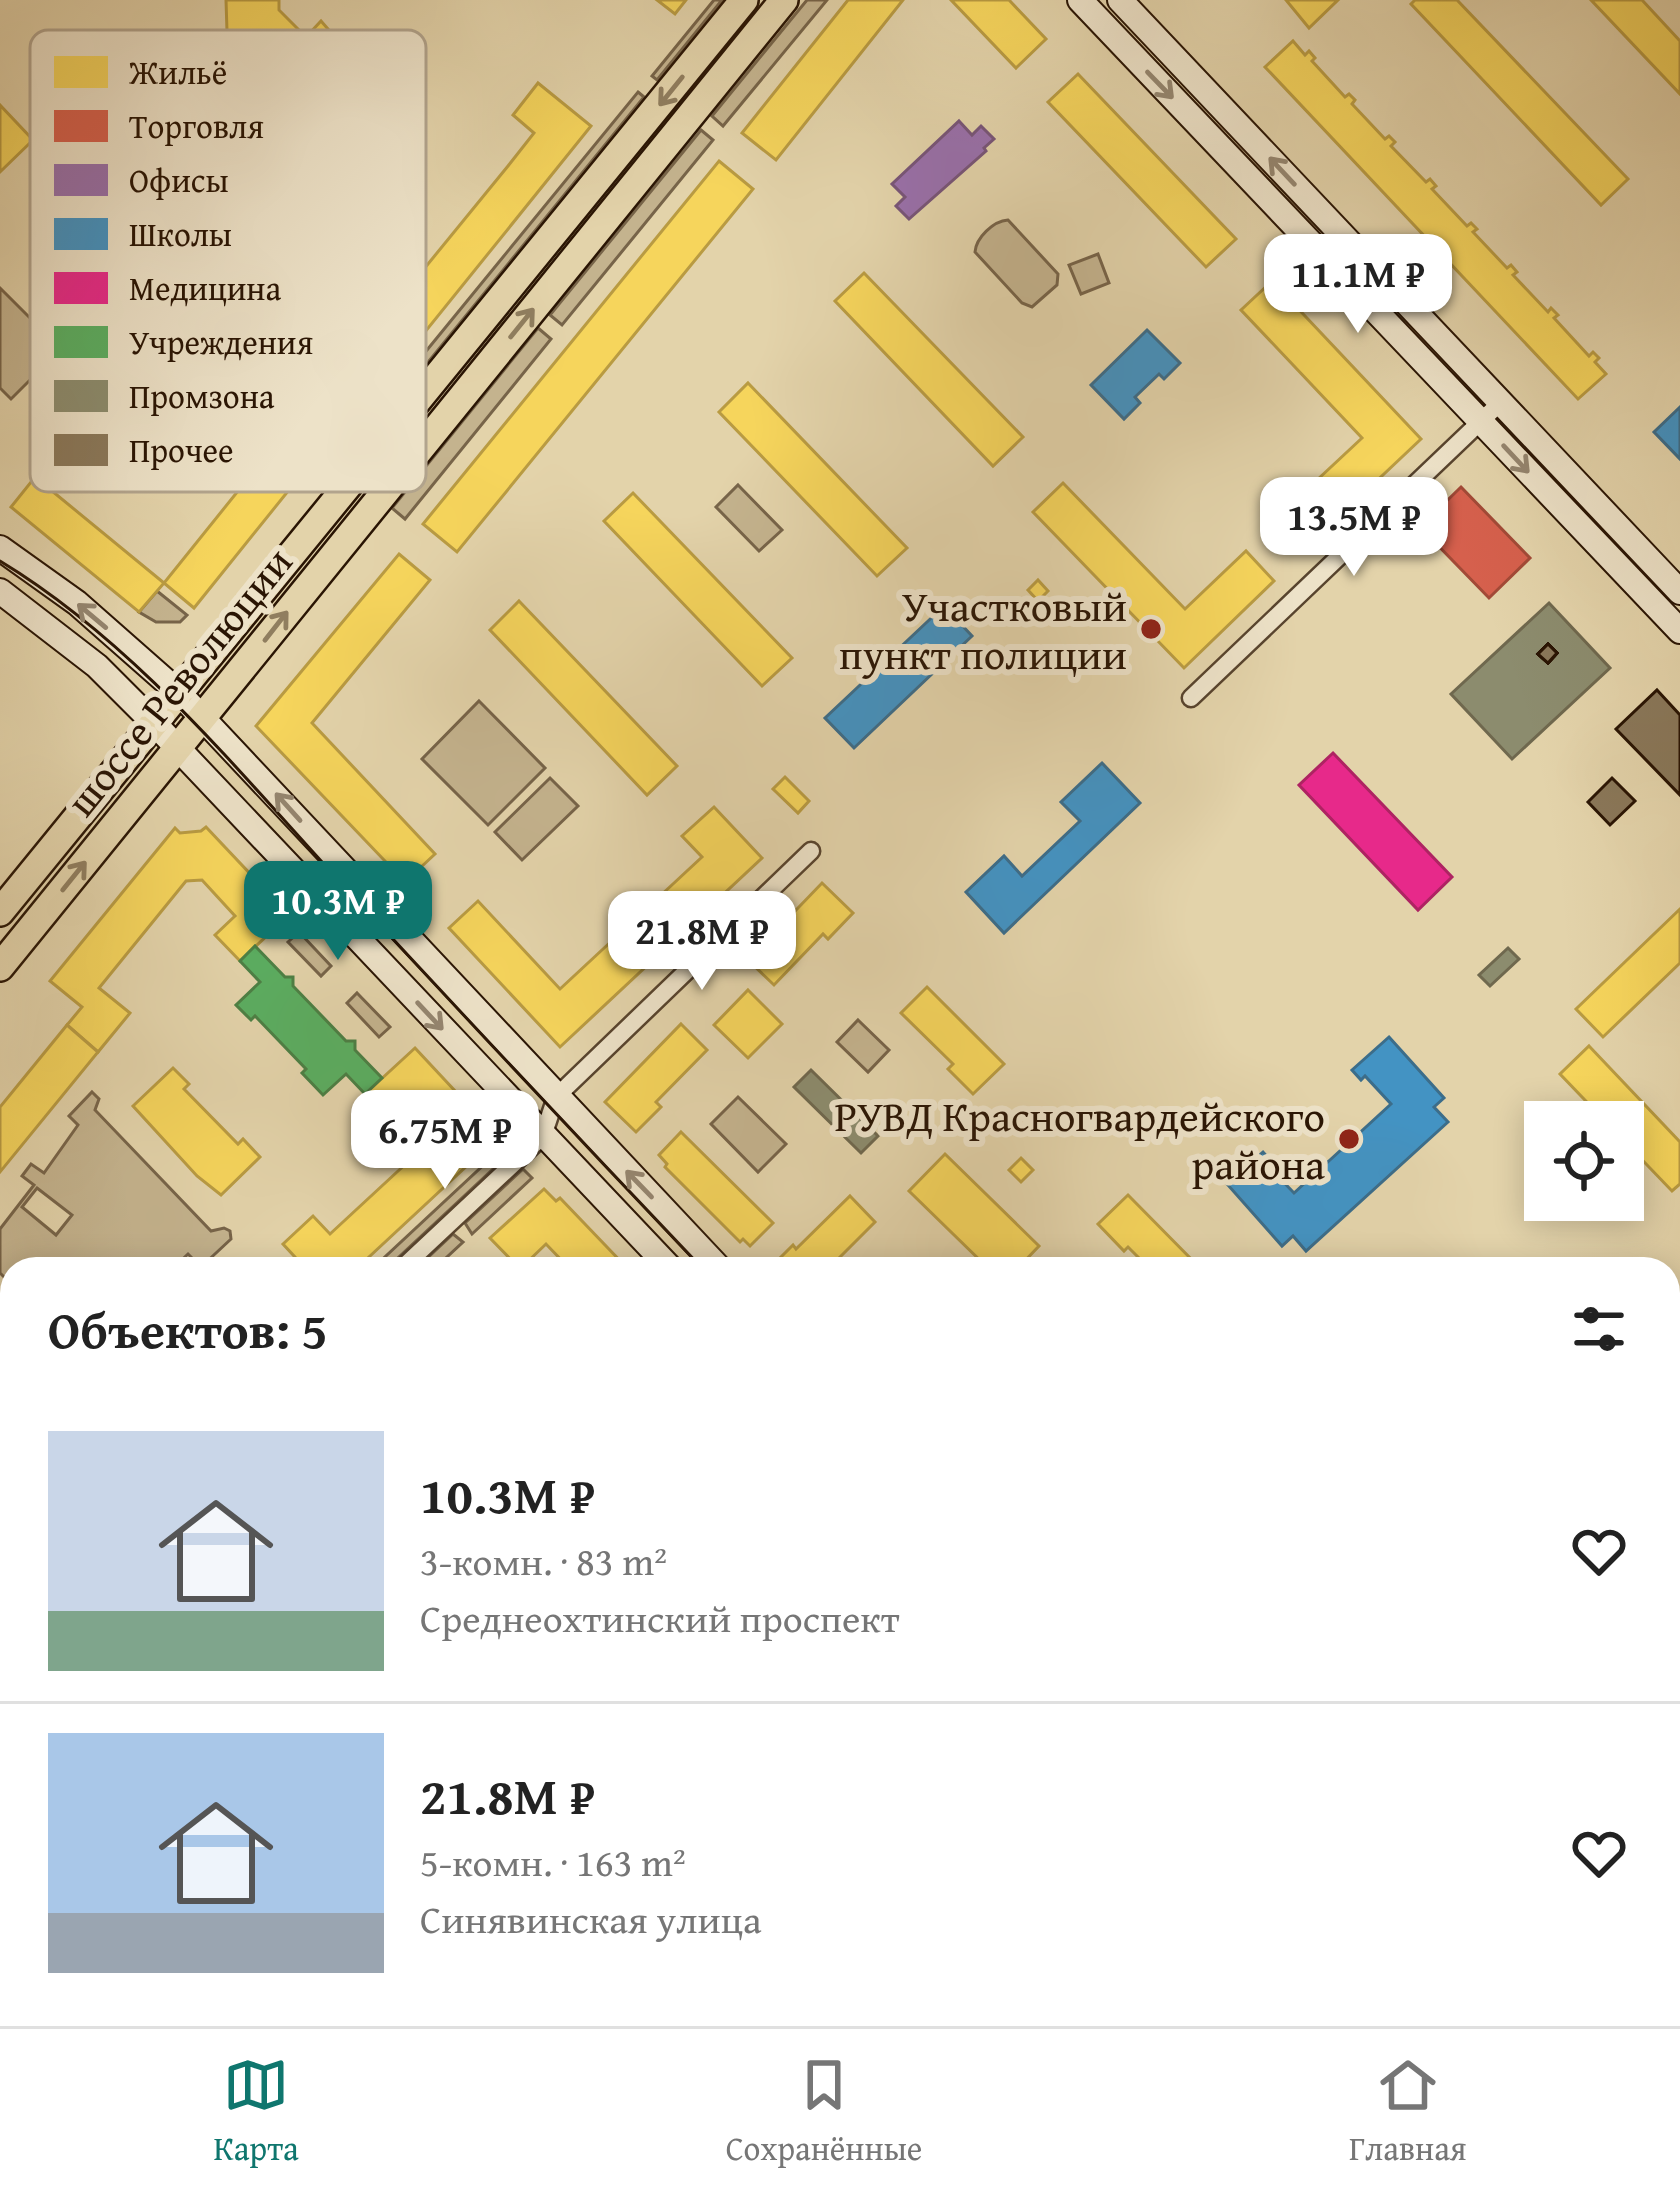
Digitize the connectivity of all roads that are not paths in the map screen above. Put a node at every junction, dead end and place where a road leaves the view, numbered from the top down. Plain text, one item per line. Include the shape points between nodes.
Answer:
1 (745, 0) edge
2 (784, 0) edge
3 (1080, 0) edge
4 (1120, 0) edge
5 (426, 389) edge
6 (1501, 402) junction
7 (1480, 421) junction
8 (426, 442) edge
9 (342, 492) edge
10 (385, 492) edge
11 (0, 548) edge
12 (0, 591) edge
13 (1680, 592) edge
14 (1680, 631) edge
15 (178, 692) junction
16 (1191, 698) dead end
17 (203, 717) junction
18 (153, 722) junction
19 (178, 747) junction
20 (811, 851) dead end
21 (0, 912) edge
22 (0, 967) edge
23 (556, 1097) junction
24 (543, 1136) junction
25 (414, 1257) edge
26 (659, 1257) edge
27 (709, 1257) edge

1 -> 5 main road, шоссе Революции
8 -> 2 main road, шоссе Революции
3 -> 7 main road
6 -> 4 main road
6 - 7 street
6 - 13 main road
7 -> 14 main road
7 - 16 street
9 -> 15 main road, шоссе Революции
17 -> 10 main road, шоссе Революции
15 -> 11 main road
12 - 18 main road via 97,666
15 - 17 main road
15 - 18 main road, шоссе Революции
17 - 19 main road, шоссе Революции
23 -> 17 main road
18 - 19 main road
18 - 21 main road, шоссе Революции
22 -> 19 main road, шоссе Революции
19 -> 24 main road
20 - 23 street
23 - 24 street
27 -> 23 main road
24 - 25 street
24 - 26 main road

